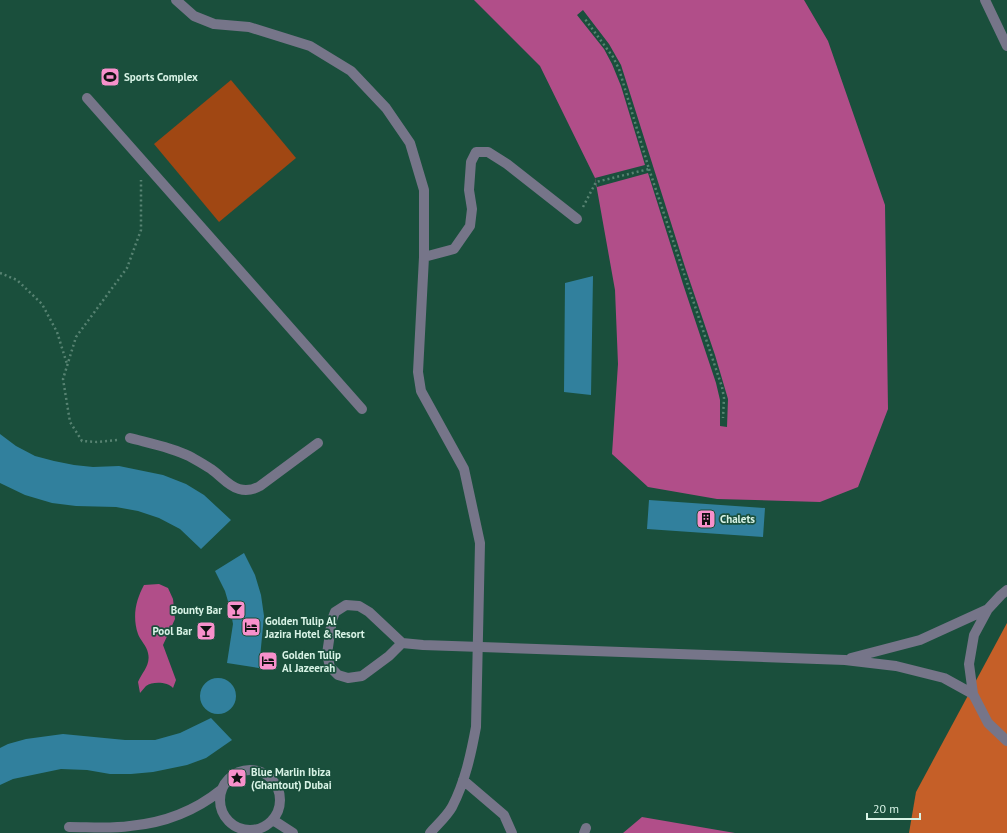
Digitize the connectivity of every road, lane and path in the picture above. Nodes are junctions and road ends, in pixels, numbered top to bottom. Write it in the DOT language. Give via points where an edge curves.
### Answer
graph roads {
  1 [pos="176,0"];
  2 [pos="985,0"];
  3 [pos="585,19"];
  4 [pos="1007,46"];
  5 [pos="87,98"];
  6 [pos="141,160"];
  7 [pos="649,169"];
  8 [pos="576,219"];
  9 [pos="424,257"];
  10 [pos="0,273"];
  11 [pos="68,365"];
  12 [pos="362,409"];
  13 [pos="723,418"];
  14 [pos="130,438"];
  15 [pos="318,443"];
  16 [pos="1007,590"];
  17 [pos="988,609"];
  18 [pos="402,643"];
  19 [pos="479,646"];
  20 [pos="845,660"];
  21 [pos="973,694"];
  22 [pos="1007,741"];
  23 [pos="463,780"];
  24 [pos="221,790"];
  25 [pos="273,820"];
  26 [pos="69,827"];
  27 [pos="232,829"];
  28 [pos="293,833"];
  29 [pos="430,833"];
  30 [pos="512,833"];
  1 -- 9 [label="street" via="194,16 214,24 249,27 310,46 351,71 386,108 410,143 424,190"];
  2 -- 4 [label="street"];
  3 -- 7 [label="path" via="619,69"];
  5 -- 6 [label="street"];
  6 -- 11 [label="path" via="141,230 127,268 76,337"];
  6 -- 12 [label="street"];
  7 -- 8 [label="path" via="596,182"];
  7 -- 13 [label="path" via="722,387"];
  8 -- 9 [label="street" via="507,164 488,152 476,152 471,162 470,226 454,249"];
  9 -- 19 [label="street" via="418,372 421,392 464,469 480,543"];
  10 -- 11 [label="path" via="17,280 42,304 57,332"];
  11 -- 14 [label="path" via="63,379 70,422 82,441"];
  14 -- 15 [label="street" via="189,456 234,487 247,490 260,486"];
  16 -- 17 [label="street"];
  17 -- 20 [label="street" via="920,640"];
  17 -- 21 [label="street" via="974,636 969,664"];
  18 -- 18 [label="street" via="369,612 359,606 346,605 335,612 332,620 327,654 330,667 338,675 348,678 362,676"];
  18 -- 19 [label="street"];
  19 -- 20 [label="street"];
  19 -- 23 [label="street" via="476,727"];
  20 -- 21 [label="street" via="896,666 944,678"];
  21 -- 22 [label="street" via="988,723"];
  23 -- 29 [label="street" via="452,808"];
  23 -- 30 [label="street" via="504,815"];
  24 -- 25 [label="street" via="232,775 241,771 260,771 269,776 279,792 280,802"];
  24 -- 26 [label="street" via="207,802 165,820 129,826"];
  24 -- 27 [label="street" via="221,811"];
  25 -- 27 [label="street" via="255,830"];
  25 -- 28 [label="street"];
}
